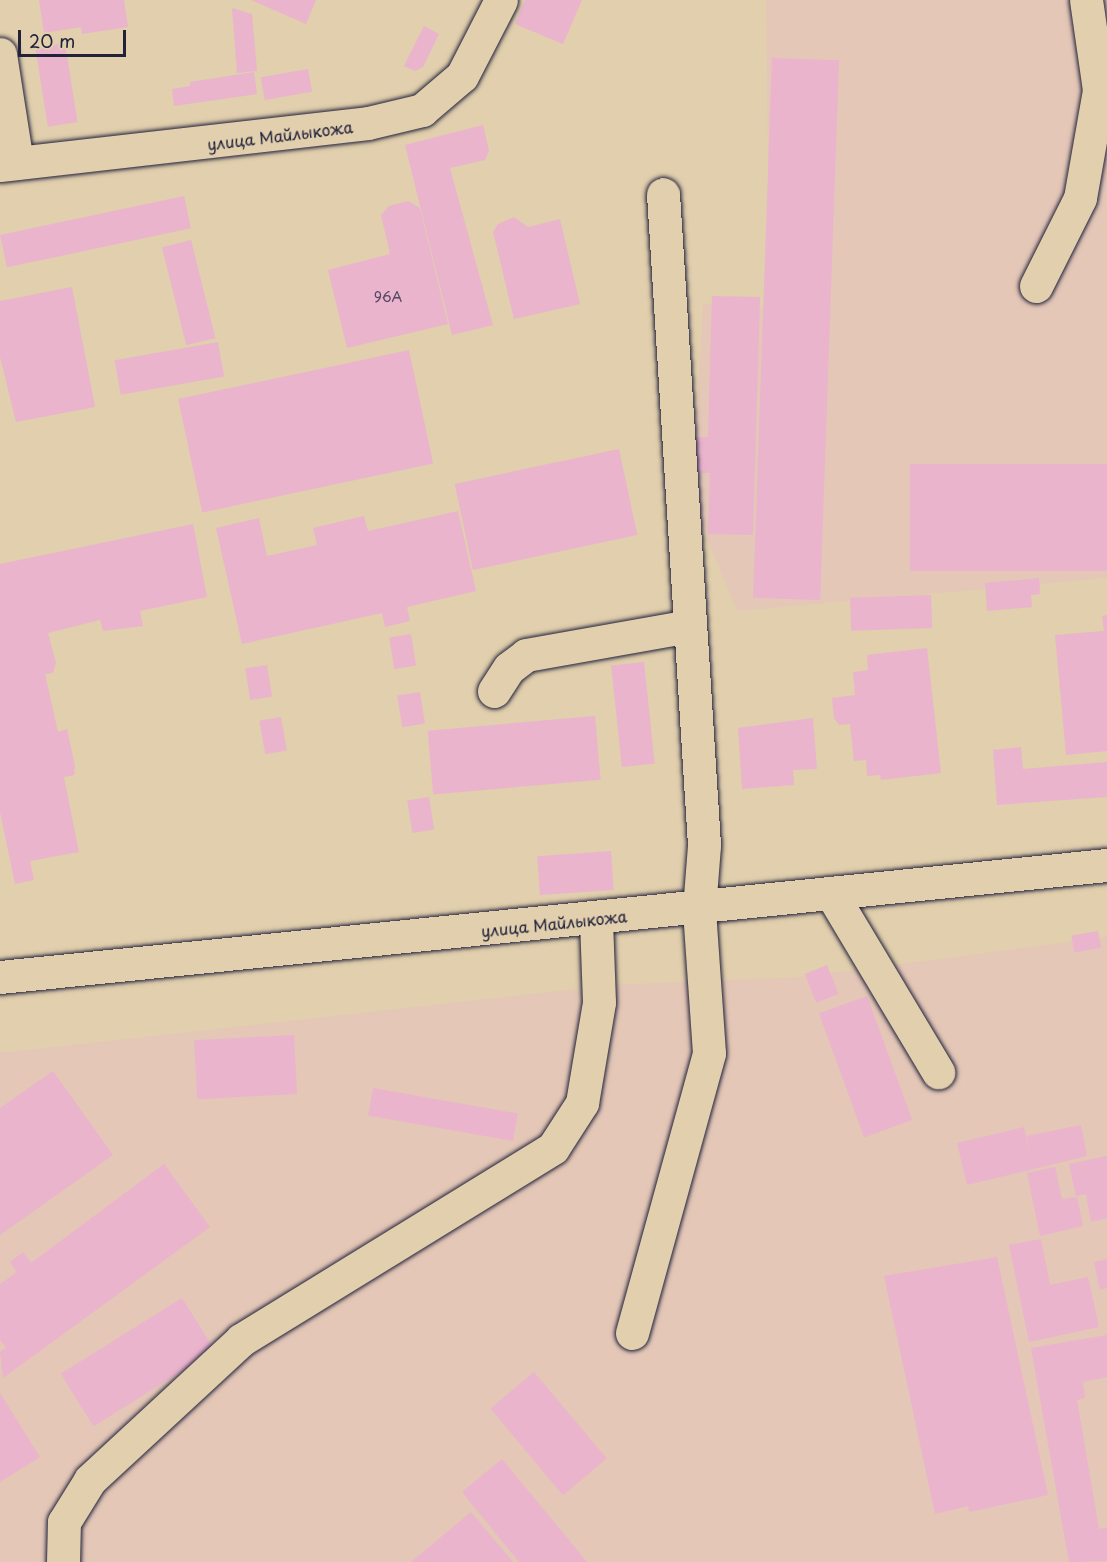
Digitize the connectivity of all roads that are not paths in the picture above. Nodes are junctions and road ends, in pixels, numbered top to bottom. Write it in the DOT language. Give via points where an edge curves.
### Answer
graph roads {
  1 [pos="501,0"];
  2 [pos="1086,0"];
  3 [pos="0,54"];
  4 [pos="9,164"];
  5 [pos="663,194"];
  6 [pos="1036,286"];
  7 [pos="688,626"];
  8 [pos="494,691"];
  9 [pos="1107,865"];
  10 [pos="831,893"];
  11 [pos="699,909"];
  12 [pos="597,919"];
  13 [pos="0,977"];
  14 [pos="938,1072"];
  15 [pos="632,1333"];
  16 [pos="63,1562"];
  1 -- 4 [label="street, улица Майлыкожа" via="462,76 422,110 368,123"];
  2 -- 6 [label="street" via="1099,90 1080,198"];
  3 -- 4 [label="street"];
  5 -- 7 [label="street"];
  7 -- 8 [label="street" via="526,655 509,668"];
  7 -- 11 [label="street" via="704,844"];
  9 -- 10 [label="street, улица Майлыкожа"];
  10 -- 11 [label="street, улица Майлыкожа"];
  10 -- 14 [label="street"];
  11 -- 12 [label="street, улица Майлыкожа"];
  11 -- 15 [label="street" via="709,1053"];
  12 -- 13 [label="street, улица Майлыкожа"];
  12 -- 16 [label="street" via="599,1002 582,1103 553,1148 241,1340 90,1480 64,1522"];
}
